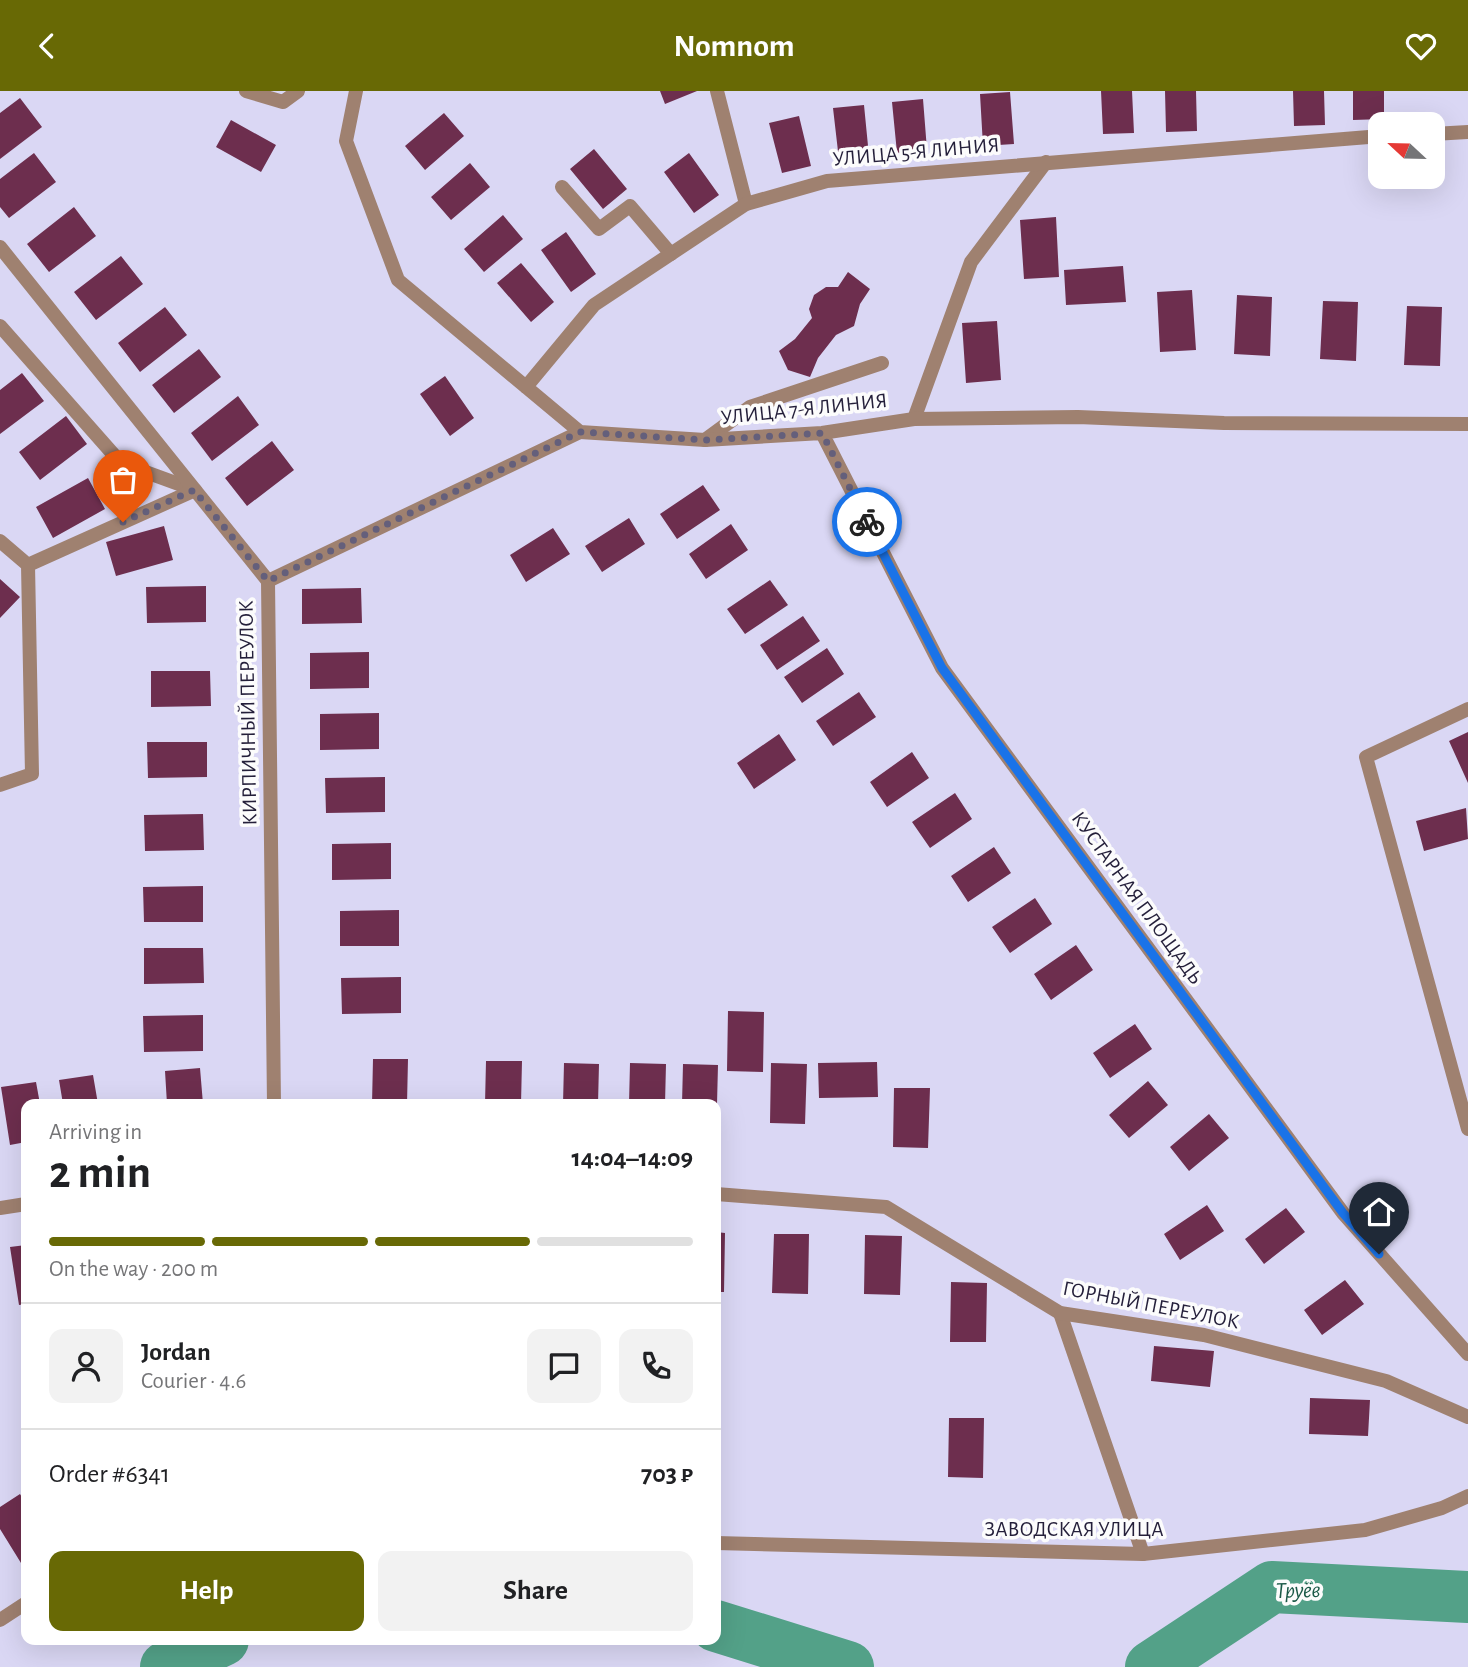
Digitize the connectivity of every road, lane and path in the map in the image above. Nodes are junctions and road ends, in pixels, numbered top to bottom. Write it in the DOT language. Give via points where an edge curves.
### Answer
graph roads {
  1 [pos="246,91"];
  2 [pos="299,91"];
  3 [pos="356,91"];
  4 [pos="717,91"];
  5 [pos="1468,132"];
  6 [pos="1446,133"];
  7 [pos="1368,137"];
  8 [pos="1046,162"];
  9 [pos="562,187"];
  10 [pos="746,204"];
  11 [pos="0,247"];
  12 [pos="671,254"];
  13 [pos="0,326"];
  14 [pos="882,363"];
  15 [pos="526,387"];
  16 [pos="914,419"];
  17 [pos="1468,424"];
  18 [pos="580,432"];
  19 [pos="822,433"];
  20 [pos="705,440"];
  21 [pos="194,490"];
  22 [pos="0,541"];
  23 [pos="28,565"];
  24 [pos="268,581"];
  25 [pos="1468,709"];
  26 [pos="0,785"];
  27 [pos="274,1099"];
  28 [pos="1468,1129"];
  29 [pos="721,1194"];
  30 [pos="21,1204"];
  31 [pos="0,1208"];
  32 [pos="1060,1313"];
  33 [pos="1468,1354"];
  34 [pos="1468,1417"];
  35 [pos="1468,1496"];
  36 [pos="721,1543"];
  37 [pos="1143,1554"];
  38 [pos="21,1606"];
  39 [pos="0,1620"];
  1 -- 2 [label="street" via="283,102"];
  3 -- 15 [label="street" via="346,141 398,281"];
  4 -- 10 [label="street"];
  5 -- 6 [label="street"];
  7 -- 8 [label="street, УЛИЦА 5-Я ЛИНИЯ"];
  8 -- 10 [label="street, УЛИЦА 5-Я ЛИНИЯ" via="827,181"];
  8 -- 16 [label="street" via="971,262"];
  9 -- 12 [label="street" via="599,229 630,206"];
  10 -- 12 [label="street, УЛИЦА 5-Я ЛИНИЯ"];
  11 -- 21 [label="street, КИРПИЧНЫЙ ПЕРЕУЛОК"];
  12 -- 15 [label="street, УЛИЦА 5-Я ЛИНИЯ" via="594,305"];
  13 -- 21 [label="street" via="121,463"];
  14 -- 20 [label="street" via="750,407"];
  15 -- 18 [label="street"];
  16 -- 17 [label="street, УЛИЦА 7-Я ЛИНИЯ"];
  16 -- 19 [label="street, УЛИЦА 7-Я ЛИНИЯ"];
  18 -- 20 [label="street, УЛИЦА 7-Я ЛИНИЯ"];
  18 -- 24 [label="street"];
  19 -- 20 [label="street, УЛИЦА 7-Я ЛИНИЯ"];
  19 -- 33 [label="street, КУСТАРНАЯ ПЛОЩАДЬ" via="942,668 1343,1213"];
  21 -- 23 [label="street"];
  21 -- 24 [label="street, КИРПИЧНЫЙ ПЕРЕУЛОК"];
  22 -- 23 [label="street"];
  23 -- 26 [label="street" via="32,774"];
  24 -- 27 [label="street, КИРПИЧНЫЙ ПЕРЕУЛОК"];
  25 -- 28 [label="street" via="1366,757"];
  29 -- 32 [label="street, ГОРНЫЙ ПЕРЕУЛОК" via="886,1207"];
  30 -- 31 [label="street"];
  32 -- 34 [label="street, ГОРНЫЙ ПЕРЕУЛОК" via="1204,1335 1386,1381"];
  32 -- 37 [label="street"];
  35 -- 37 [label="street, ЗАВОДСКАЯ УЛИЦА" via="1366,1530"];
  36 -- 37 [label="street, ЗАВОДСКАЯ УЛИЦА"];
  38 -- 39 [label="street"];
}
